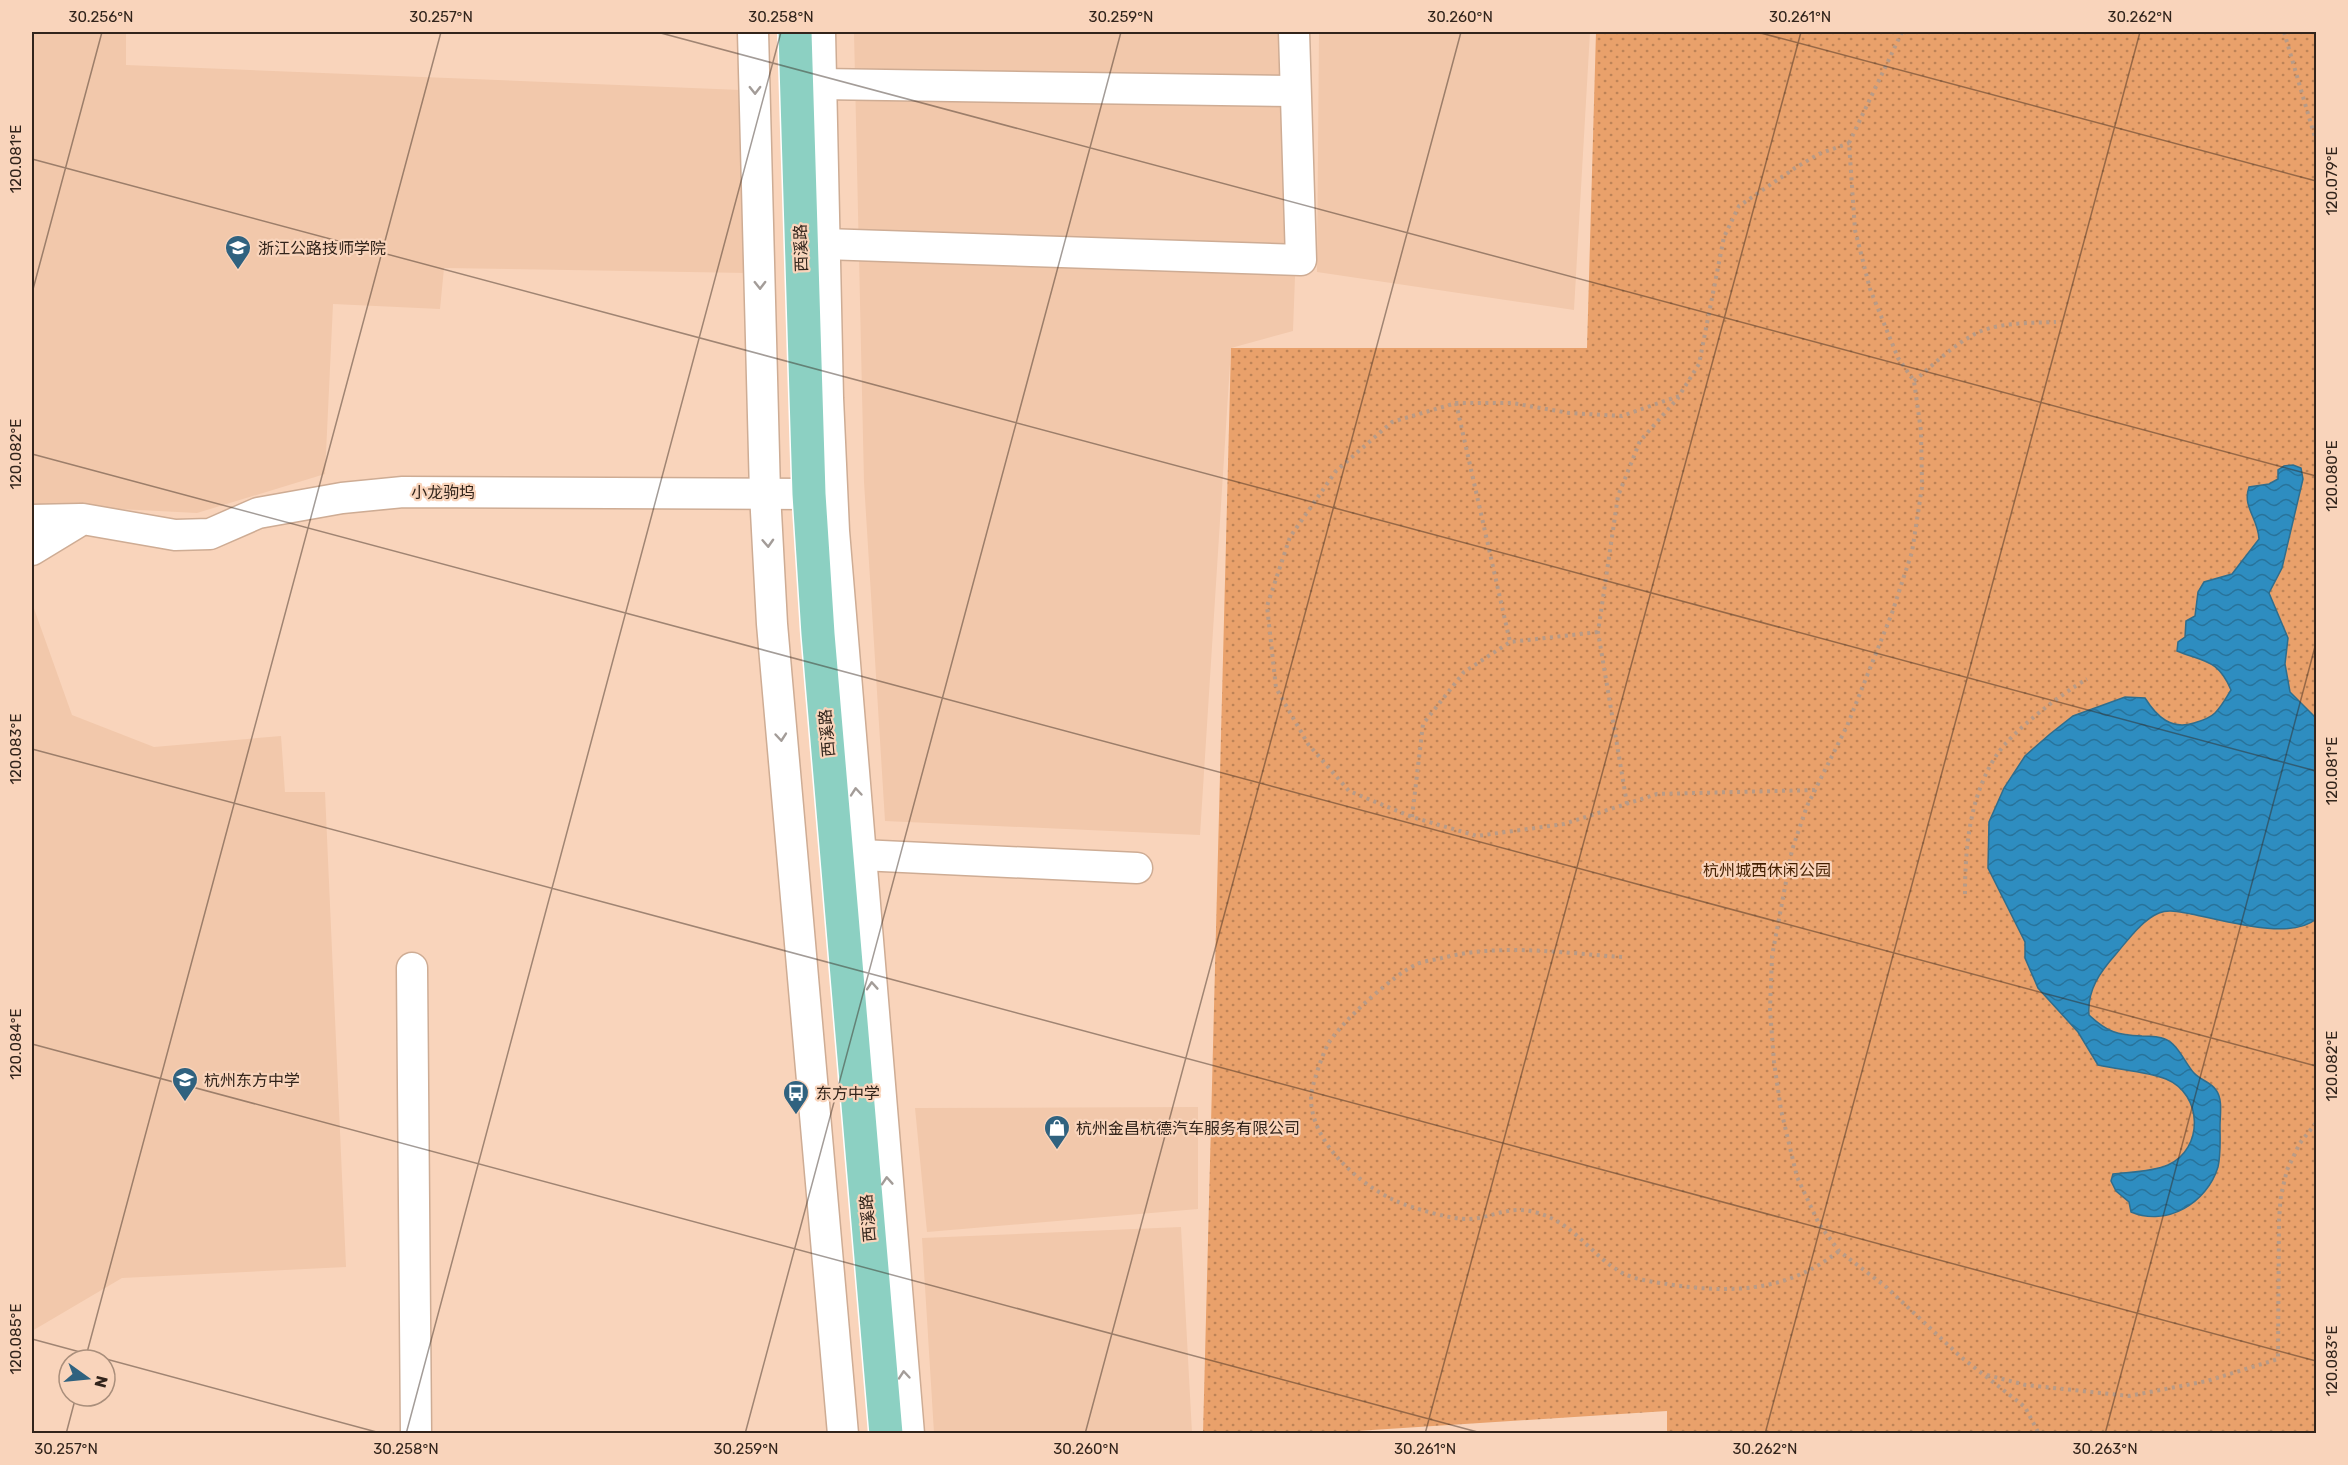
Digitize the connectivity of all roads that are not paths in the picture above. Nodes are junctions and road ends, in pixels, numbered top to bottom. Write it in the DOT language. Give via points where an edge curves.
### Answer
graph roads {
  1 [pos="753,32"];
  2 [pos="774,32"];
  3 [pos="795,32"];
  4 [pos="820,32"];
  5 [pos="1294,32"];
  6 [pos="820,84"];
  7 [pos="1294,91"];
  8 [pos="824,244"];
  9 [pos="788,493"];
  10 [pos="83,519"];
  11 [pos="32,520"];
  12 [pos="32,550"];
  13 [pos="861,855"];
  14 [pos="1137,867"];
  15 [pos="412,968"];
  16 [pos="416,1434"];
  17 [pos="843,1434"];
  18 [pos="866,1434"];
  19 [pos="886,1434"];
  20 [pos="909,1434"];
  1 -- 9 [label="street, 西溪路, one-way"];
  2 -- 9 [label="main road, 西溪路"];
  3 -- 9 [label="main road, 西溪路"];
  4 -- 6 [label="street, 西溪路"];
  5 -- 7 [label="street"];
  6 -- 7 [label="street"];
  6 -- 8 [label="street, 西溪路"];
  7 -- 8 [label="street" via="1301,260"];
  13 -- 8 [label="street, 西溪路, one-way" via="834,531"];
  9 -- 10 [label="street, 小龙驹坞" via="403,492 258,513 210,534 175,535"];
  9 -- 17 [label="street, 西溪路, one-way" via="772,624"];
  9 -- 18 [label="main road, 西溪路"];
  9 -- 19 [label="main road, 西溪路" via="818,634"];
  10 -- 11 [label="street, 小龙驹坞"];
  10 -- 12 [label="street"];
  13 -- 14 [label="street"];
  20 -- 13 [label="street, 西溪路, one-way"];
  15 -- 16 [label="street"];
}
